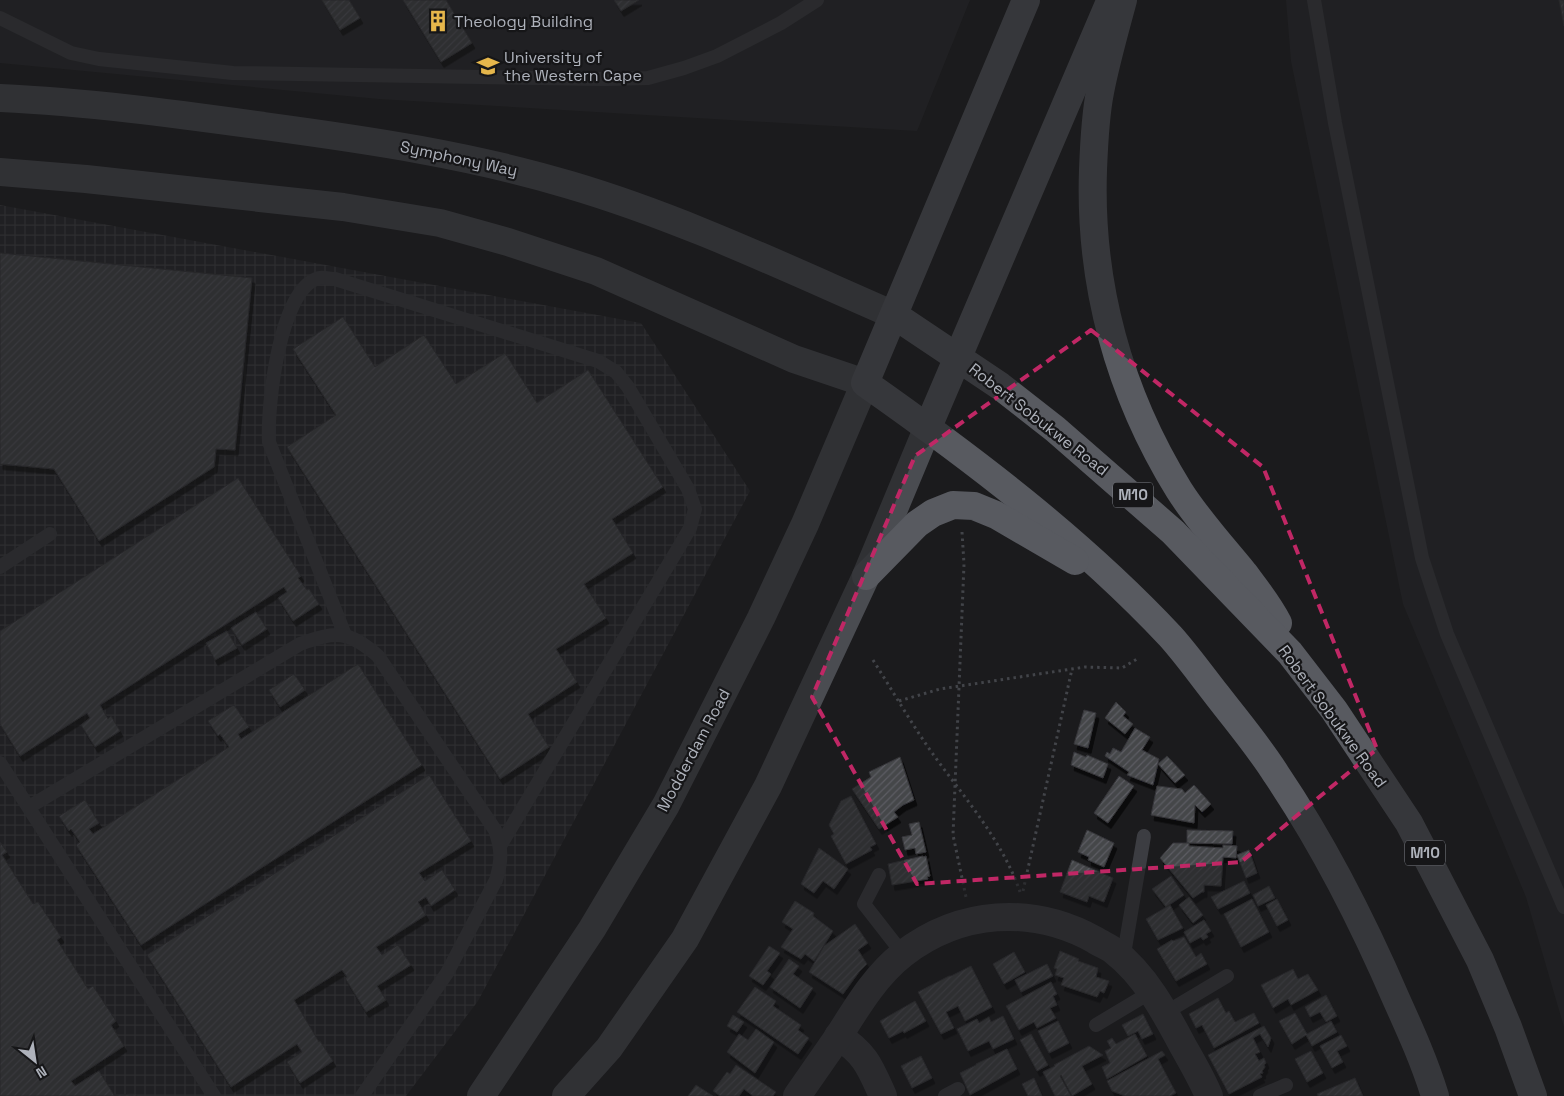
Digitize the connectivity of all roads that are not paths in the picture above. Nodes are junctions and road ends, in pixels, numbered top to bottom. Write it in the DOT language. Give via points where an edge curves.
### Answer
graph roads {
  1 [pos="817,0"];
  2 [pos="1026,0"];
  3 [pos="1110,0"];
  4 [pos="1123,0"];
  5 [pos="1314,0"];
  6 [pos="0,18"];
  7 [pos="0,98"];
  8 [pos="0,172"];
  9 [pos="894,315"];
  10 [pos="958,357"];
  11 [pos="865,383"];
  12 [pos="928,427"];
  13 [pos="50,534"];
  14 [pos="0,567"];
  15 [pos="866,576"];
  16 [pos="1122,587"];
  17 [pos="345,635"];
  18 [pos="1290,653"];
  19 [pos="0,763"];
  20 [pos="29,807"];
  21 [pos="1144,836"];
  22 [pos="500,846"];
  23 [pos="879,875"];
  24 [pos="1564,907"];
  25 [pos="903,954"];
  26 [pos="1123,960"];
  27 [pos="1227,976"];
  28 [pos="1158,1002"];
  29 [pos="1096,1025"];
  30 [pos="838,1036"];
  31 [pos="1286,1084"];
  32 [pos="958,1089"];
  33 [pos="1204,1094"];
  34 [pos="214,1096"];
  35 [pos="362,1096"];
  36 [pos="481,1096"];
  37 [pos="566,1096"];
  38 [pos="797,1096"];
  39 [pos="883,1096"];
  40 [pos="945,1096"];
  41 [pos="1260,1096"];
  42 [pos="1436,1096"];
  43 [pos="1533,1096"];
  1 -- 6 [label="lane" via="717,56 648,78 604,80 233,73 71,53"];
  2 -- 9 [label="main road"];
  3 -- 10 [label="main road, Robert Sobukwe Road"];
  4 -- 18 [label="main road" via="1100,93 1094,142 1095,253 1103,302 1128,387 1164,465 1187,502 1261,595"];
  5 -- 24 [label="lane" via="1335,123 1422,558 1448,634"];
  7 -- 9 [label="main road, Symphony Way" via="56,100 196,116 379,142 501,165 624,202"];
  8 -- 11 [label="main road" via="333,206 440,223 596,271 794,359"];
  9 -- 10 [label="main road, Robert Sobukwe Road / M10"];
  9 -- 11 [label="main road"];
  10 -- 12 [label="main road, Robert Sobukwe Road"];
  10 -- 18 [label="main road, Robert Sobukwe Road / M10" via="1056,429 1117,481 1173,532"];
  11 -- 12 [label="main road"];
  11 -- 36 [label="main road, Modderdam Road" via="805,524 666,805 592,929"];
  12 -- 15 [label="main road"];
  12 -- 16 [label="main road" via="1050,523"];
  13 -- 14 [label="lane"];
  15 -- 16 [label="main road" via="917,524 953,505 974,506 996,515"];
  15 -- 37 [label="main road" via="768,786 685,939 610,1048"];
  16 -- 42 [label="main road" via="1172,638 1281,781 1357,913"];
  17 -- 20 [label="lane" via="325,636 300,644"];
  17 -- 22 [label="lane" via="363,643 378,656 495,830"];
  17 -- 22 [label="lane" via="269,442 268,424 280,341 294,302 307,286 319,278 335,279 598,360 616,372 688,490 694,509 690,528"];
  18 -- 43 [label="main road, Robert Sobukwe Road / M10" via="1334,710 1409,823 1480,960"];
  19 -- 20 [label="lane"];
  20 -- 34 [label="lane"];
  21 -- 26 [label="lane"];
  22 -- 35 [label="lane" via="501,864 496,880 447,973"];
  23 -- 25 [label="lane" via="864,904"];
  25 -- 26 [label="street" via="932,935 954,926 970,921 1017,917 1048,920 1081,933"];
  25 -- 30 [label="street" via="880,976"];
  26 -- 28 [label="street"];
  27 -- 28 [label="lane"];
  28 -- 29 [label="lane"];
  28 -- 33 [label="street"];
  30 -- 38 [label="street"];
  30 -- 39 [label="street" via="854,1046 869,1064"];
  31 -- 41 [label="lane"];
  32 -- 40 [label="lane"];
}
